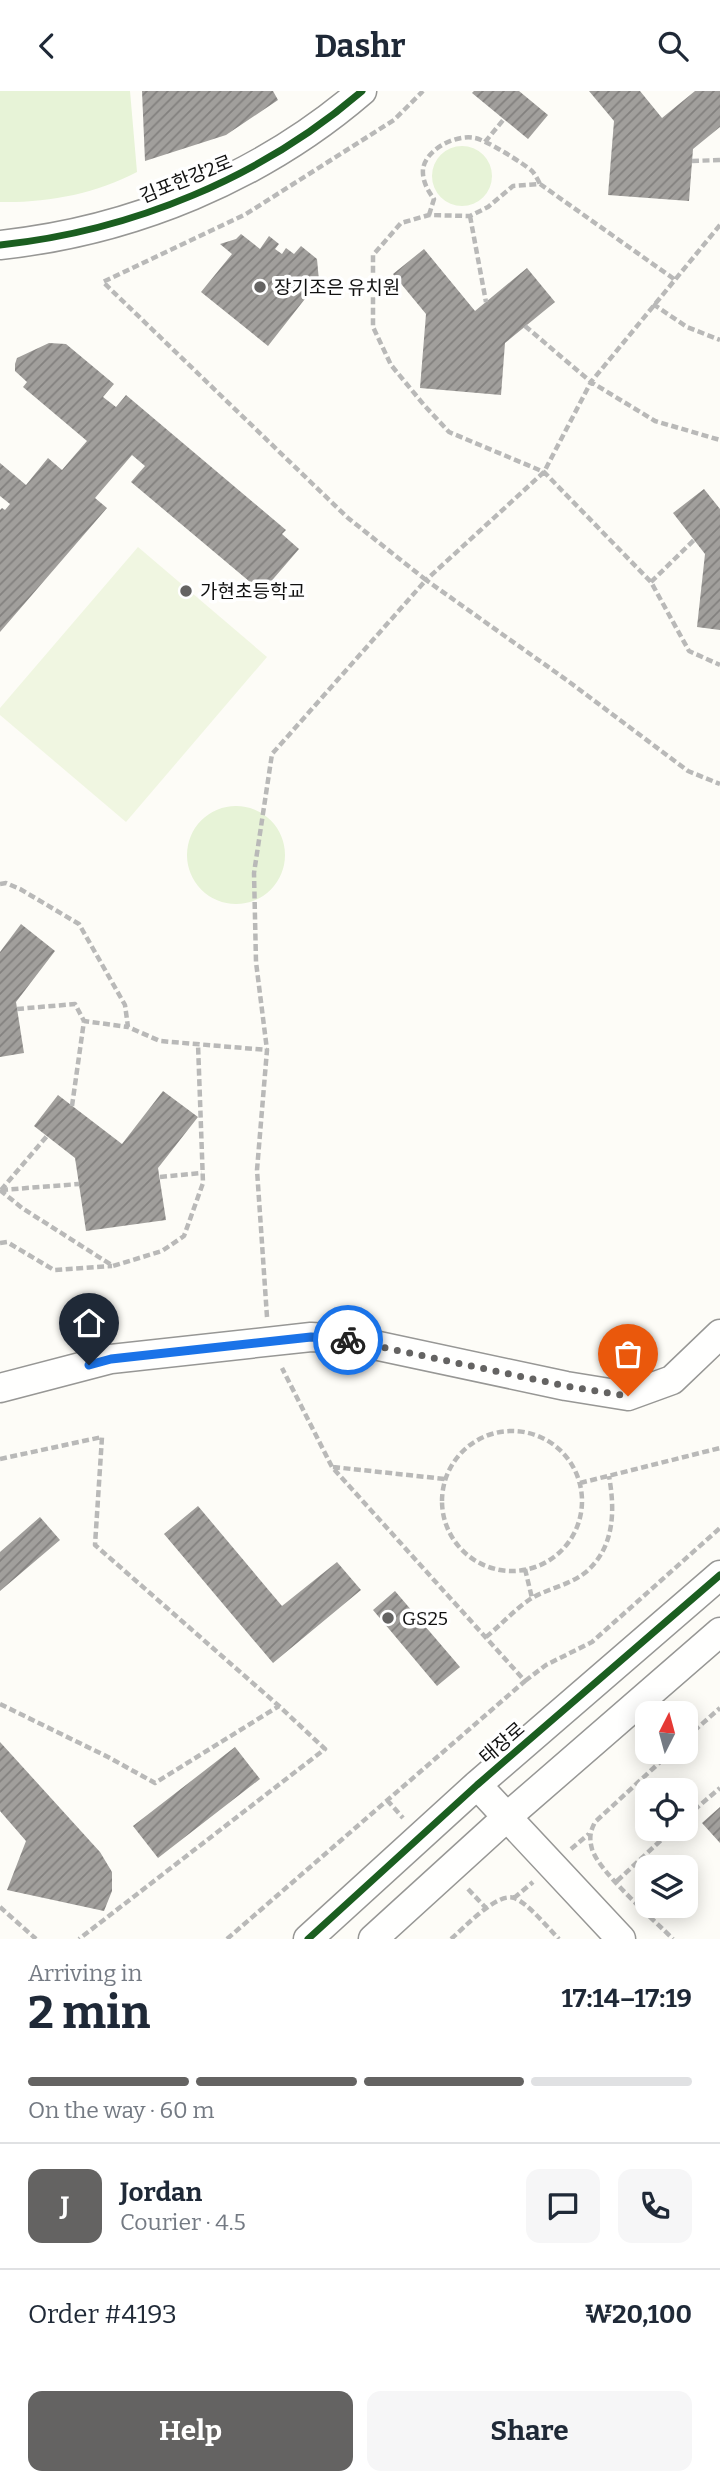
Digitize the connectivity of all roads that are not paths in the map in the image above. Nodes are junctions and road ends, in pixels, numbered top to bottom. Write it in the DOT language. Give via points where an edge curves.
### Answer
graph roads {
  1 [pos="362,91"];
  2 [pos="0,245"];
  3 [pos="720,1335"];
  4 [pos="0,1388"];
  5 [pos="720,1575"];
  6 [pos="720,1632"];
  7 [pos="477,1785"];
  8 [pos="508,1817"];
  9 [pos="308,1939"];
  10 [pos="373,1939"];
  11 [pos="621,1939"];
  1 -- 2 [label="street, 김포한강2로" via="254,167 179,200 107,226"];
  3 -- 4 [label="street" via="671,1380 628,1396 346,1339 311,1337 111,1359"];
  5 -- 7 [label="street, 태장로"];
  6 -- 8 [label="street"];
  7 -- 8 [label="street"];
  7 -- 9 [label="street, 태장로"];
  8 -- 10 [label="street"];
  8 -- 11 [label="street"];
}
